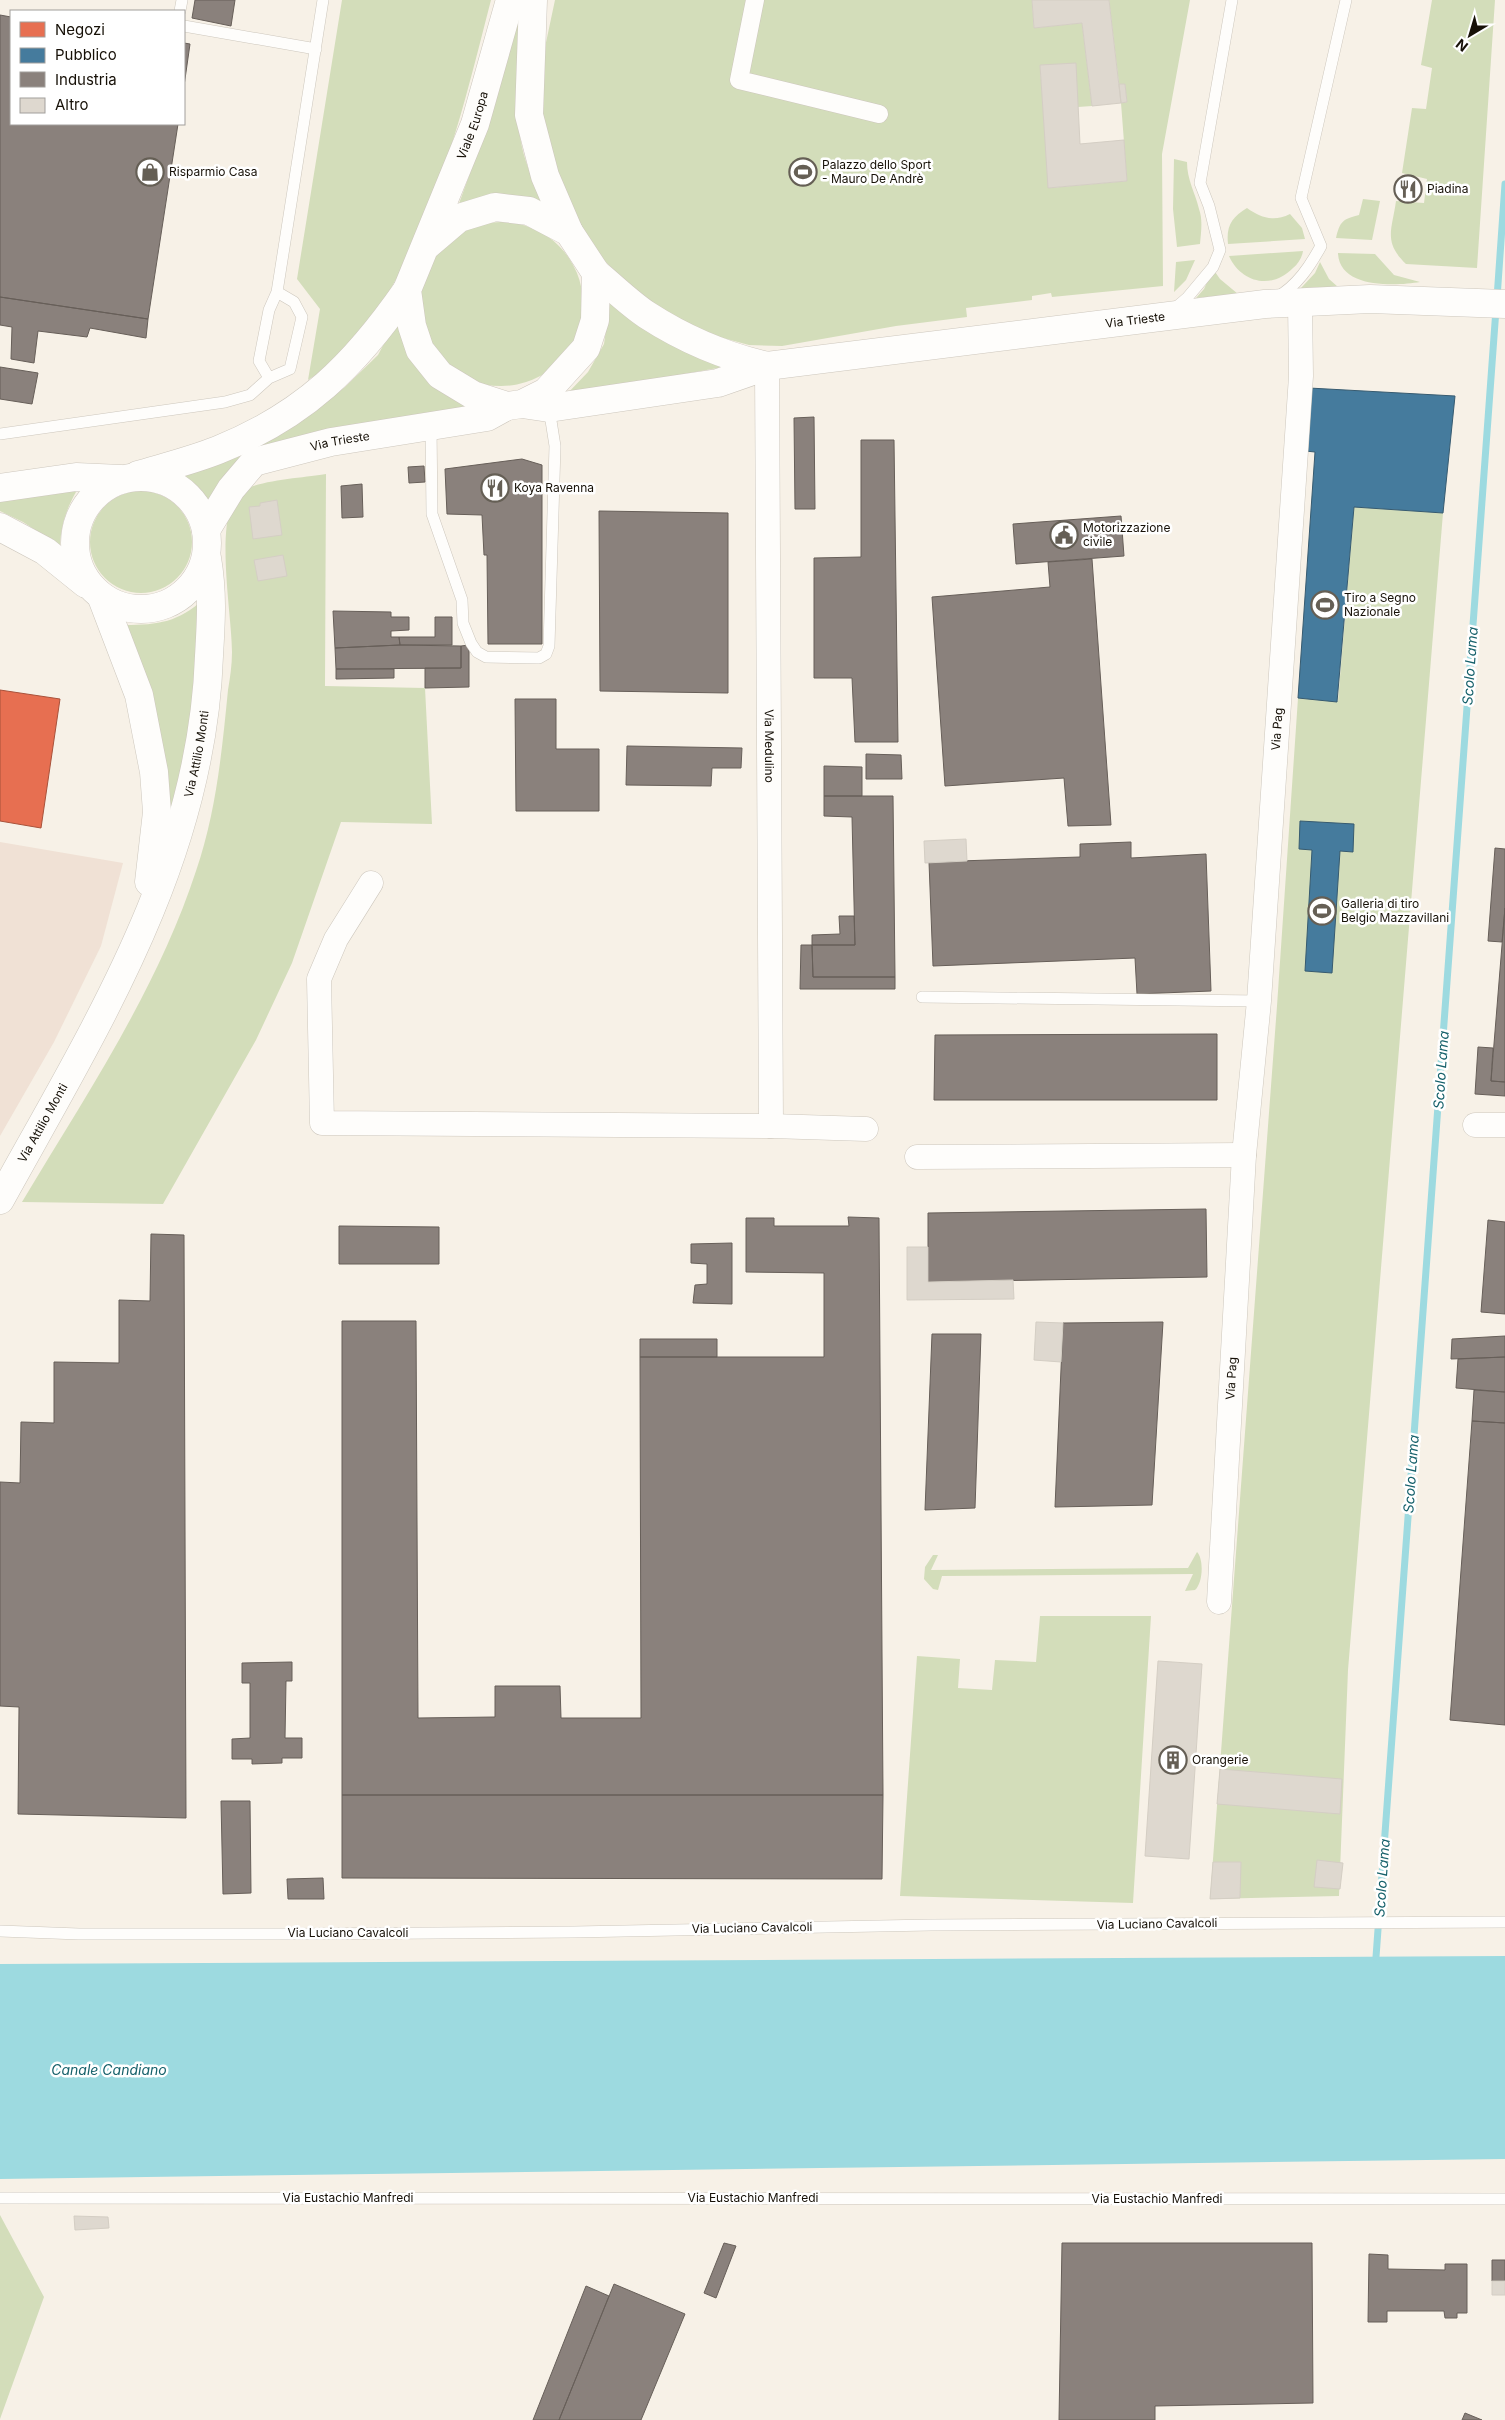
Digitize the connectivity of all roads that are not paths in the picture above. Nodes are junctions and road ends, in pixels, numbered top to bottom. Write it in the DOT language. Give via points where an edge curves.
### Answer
graph roads {
  1 [pos="323,0"];
  2 [pos="510,0"];
  3 [pos="533,0"];
  4 [pos="755,0"];
  5 [pos="1232,0"];
  6 [pos="1346,0"];
  7 [pos="185,26"];
  8 [pos="316,49"];
  9 [pos="879,114"];
  10 [pos="569,232"];
  11 [pos="425,247"];
  12 [pos="596,273"];
  13 [pos="407,290"];
  14 [pos="277,292"];
  15 [pos="1300,303"];
  16 [pos="1265,304"];
  17 [pos="1505,304"];
  18 [pos="1164,317"];
  19 [pos="767,366"];
  20 [pos="269,378"];
  21 [pos="515,405"];
  22 [pos="549,408"];
  23 [pos="431,425"];
  24 [pos="0,434"];
  25 [pos="128,478"];
  26 [pos="0,488"];
  27 [pos="0,527"];
  28 [pos="206,530"];
  29 [pos="207,558"];
  30 [pos="96,592"];
  31 [pos="371,883"];
  32 [pos="138,940"];
  33 [pos="922,997"];
  34 [pos="1259,1000"];
  35 [pos="1475,1125"];
  36 [pos="1505,1125"];
  37 [pos="771,1126"];
  38 [pos="866,1129"];
  39 [pos="1244,1155"];
  40 [pos="917,1157"];
  41 [pos="0,1200"];
  42 [pos="1219,1602"];
  43 [pos="1505,1922"];
  44 [pos="0,1931"];
  45 [pos="0,2198"];
  46 [pos="1505,2199"];
  1 -- 8 [label="lane"];
  2 -- 11 [label="main road, Viale Europa" via="475,124"];
  3 -- 10 [label="main road" via="529,115 545,176"];
  4 -- 9 [label="street" via="739,80"];
  5 -- 18 [label="lane" via="1200,183 1220,250 1213,267 1187,298"];
  6 -- 16 [label="lane" via="1301,198 1321,246 1296,282 1284,294"];
  7 -- 8 [label="lane"];
  8 -- 14 [label="lane"];
  10 -- 11 [label="main road" via="530,211 495,207 459,218"];
  10 -- 12 [label="main road, Via Trieste"];
  11 -- 13 [label="main road, Viale Europa"];
  12 -- 19 [label="main road, Via Trieste" via="646,314 700,344"];
  12 -- 21 [label="main road" via="595,320 586,348 546,392"];
  13 -- 21 [label="main road" via="412,326 420,350 440,375 473,395"];
  13 -- 25 [label="main road" via="378,331 343,371 305,404 270,426 218,450"];
  14 -- 20 [label="lane" via="269,310 259,361"];
  14 -- 20 [label="lane" via="294,302 302,317 290,369"];
  15 -- 16 [label="main road, Via Trieste"];
  15 -- 17 [label="main road, Via Trieste" via="1370,299"];
  15 -- 34 [label="street, Via Pag" via="1300,376"];
  16 -- 18 [label="main road, Via Trieste"];
  18 -- 19 [label="main road, Via Trieste"];
  19 -- 22 [label="main road, Via Trieste" via="718,384"];
  19 -- 37 [label="street, Via Medulino"];
  20 -- 24 [label="lane" via="250,395 224,402"];
  21 -- 22 [label="main road, Via Trieste"];
  21 -- 23 [label="main road, Via Trieste" via="487,417"];
  22 -- 23 [label="lane" via="555,446 549,646 540,658 486,657 471,643 463,623 462,600 432,514"];
  23 -- 28 [label="main road, Via Trieste" via="331,442 254,462 226,496"];
  25 -- 26 [label="main road" via="76,477"];
  25 -- 28 [label="main road" via="154,478 173,485 188,496 200,512"];
  25 -- 30 [label="main road" via="96,494 86,504 76,524 74,546 79,568"];
  27 -- 30 [label="main road" via="45,552"];
  28 -- 29 [label="main road"];
  29 -- 30 [label="main road" via="195,582 181,597 162,606 142,610 121,607"];
  29 -- 32 [label="main road, Via Attilio Monti" via="212,588 202,744 185,814 162,885"];
  30 -- 32 [label="main road, Via Attilio Monti" via="139,695 154,772 157,812 153,857"];
  31 -- 37 [label="street" via="336,939 319,979 322,1123"];
  32 -- 41 [label="main road, Via Attilio Monti" via="105,1010"];
  33 -- 34 [label="lane"];
  34 -- 39 [label="street, Via Pag"];
  35 -- 36 [label="street"];
  37 -- 38 [label="street"];
  39 -- 40 [label="street"];
  39 -- 42 [label="street, Via Pag"];
  43 -- 44 [label="lane, Via Luciano Cavalcoli" via="930,1925 294,1934"];
  45 -- 46 [label="lane, Via Eustachio Manfredi"];
}
